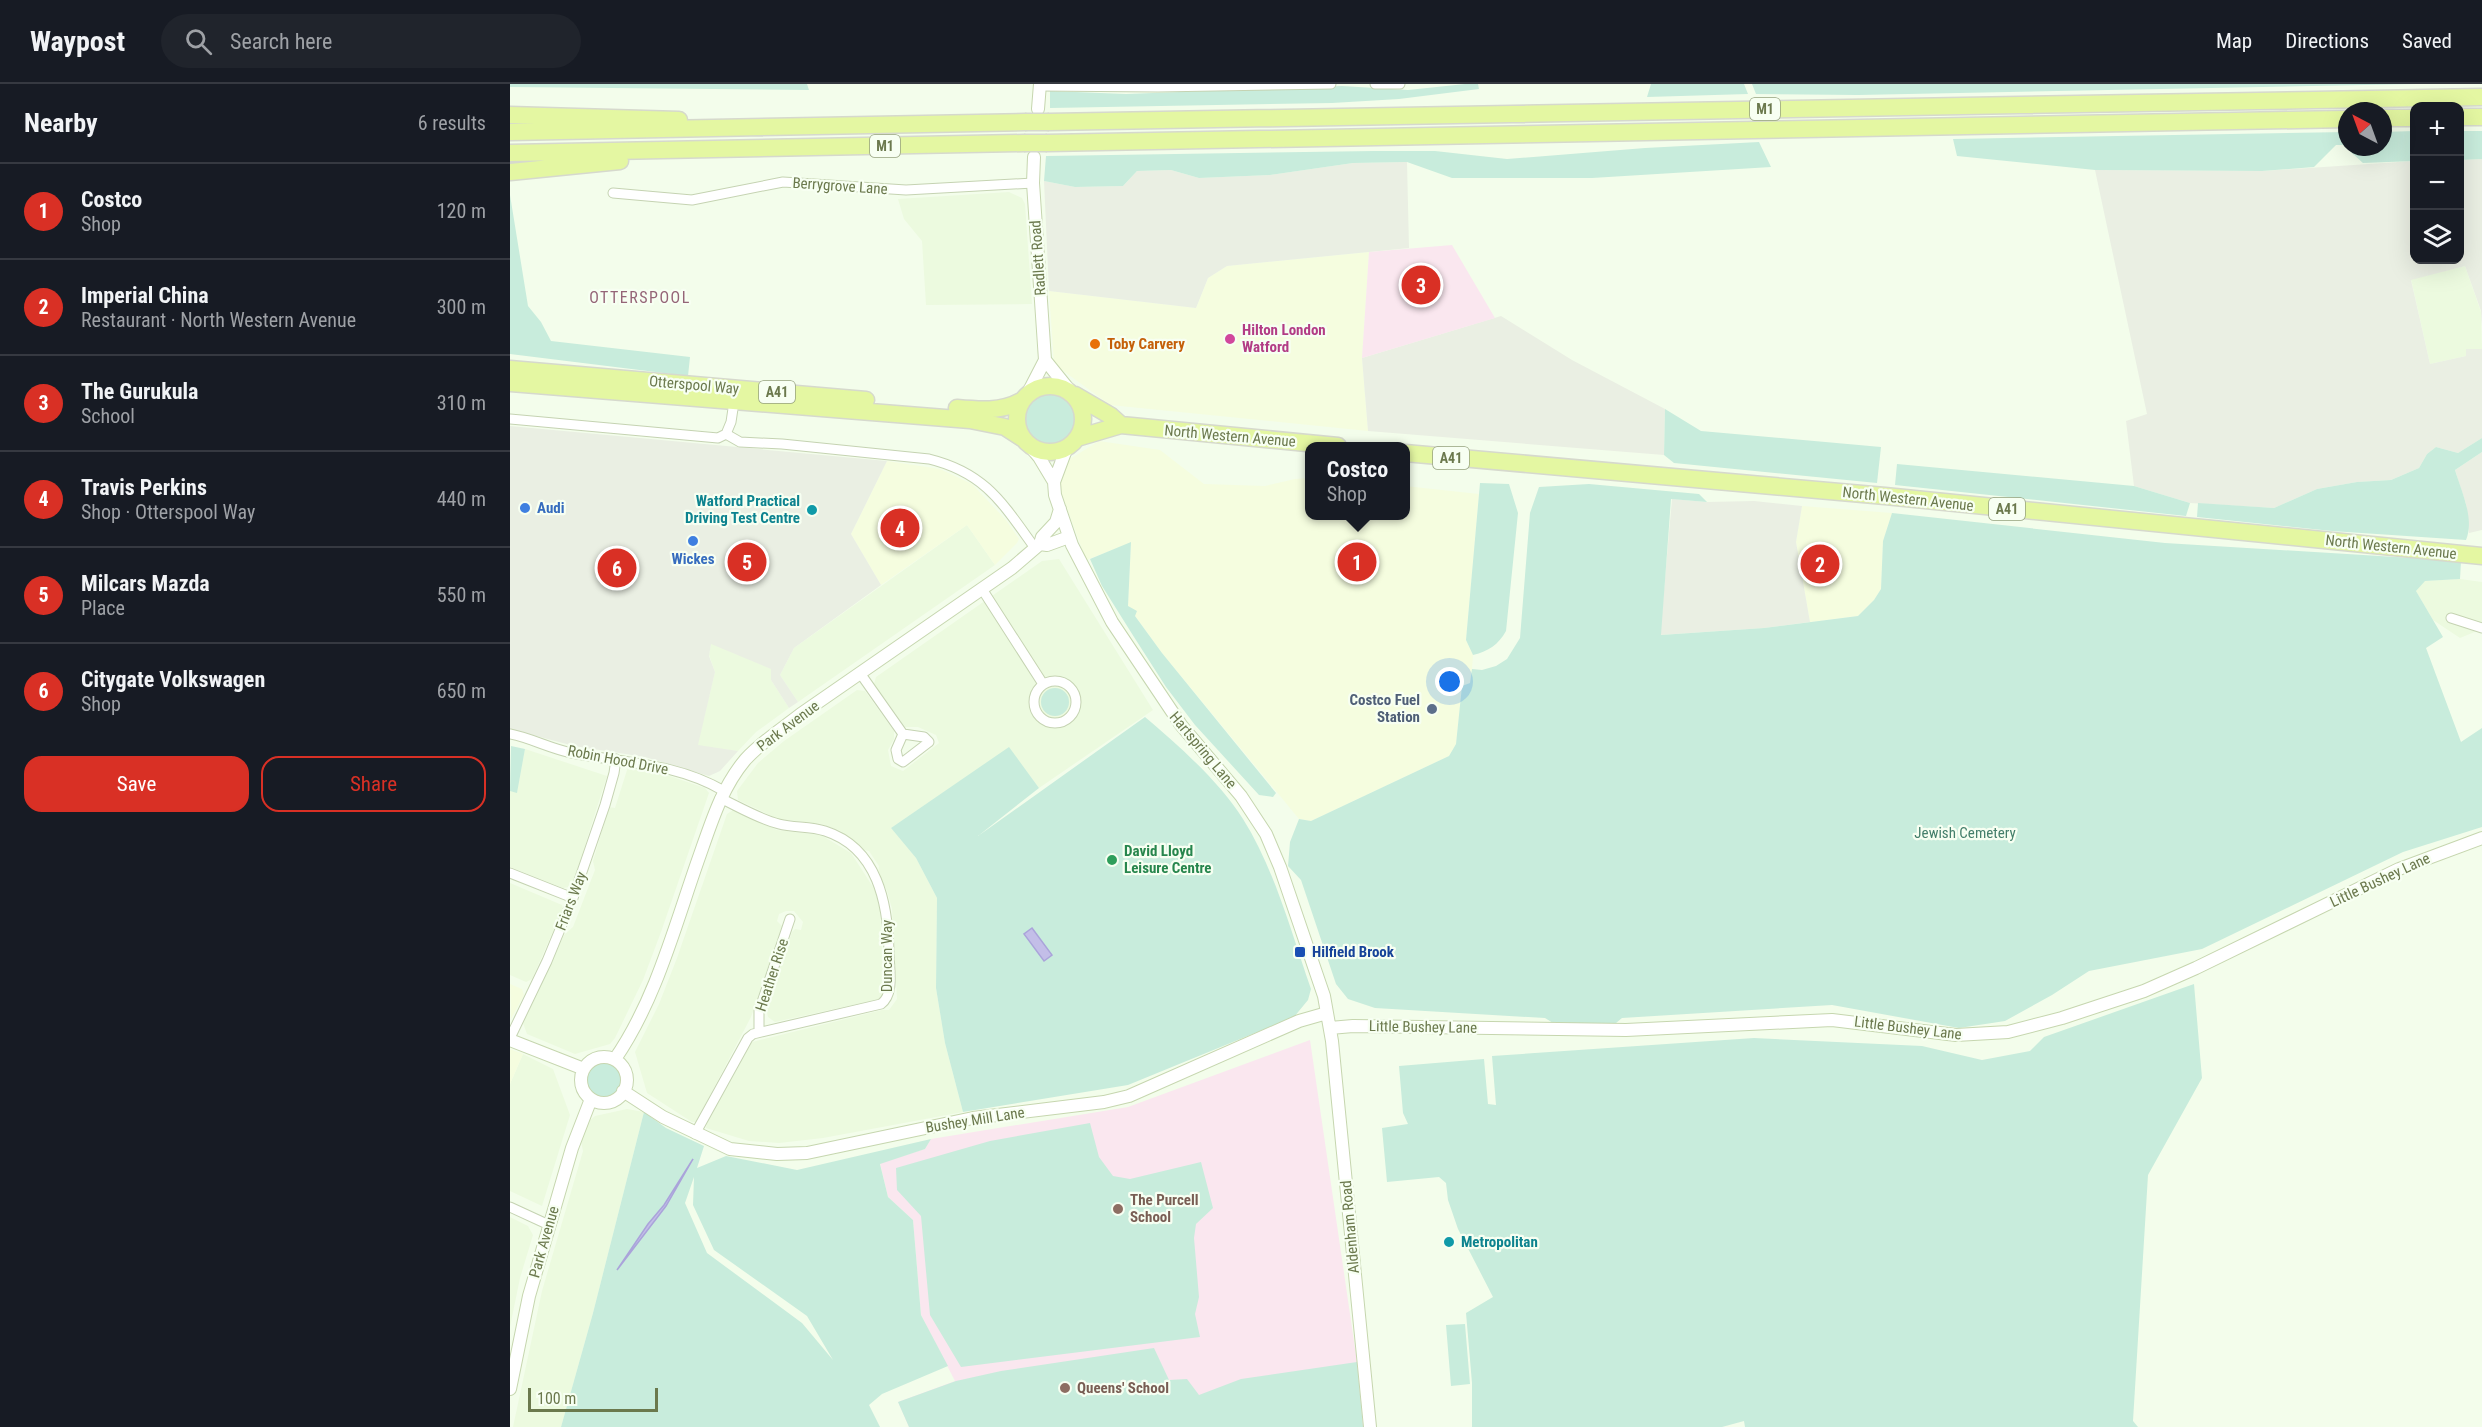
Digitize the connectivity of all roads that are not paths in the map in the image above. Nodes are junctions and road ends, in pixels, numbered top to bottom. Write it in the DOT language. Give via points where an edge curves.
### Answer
graph roads {
  1 [pos="1331,84"];
  2 [pos="1375,84"];
  3 [pos="1400,84"];
  4 [pos="1040,85"];
  5 [pos="2482,97"];
  6 [pos="510,115"];
  7 [pos="1043,115"];
  8 [pos="2464,117"];
  9 [pos="2482,117"];
  10 [pos="2392,118"];
  11 [pos="2410,118"];
  12 [pos="2338,119"];
  13 [pos="733,128"];
  14 [pos="510,132"];
  15 [pos="747,148"];
  16 [pos="510,153"];
  17 [pos="1034,157"];
  18 [pos="510,172"];
  19 [pos="1033,183"];
  20 [pos="613,193"];
  21 [pos="1045,360"];
  22 [pos="510,368"];
  23 [pos="510,383"];
  24 [pos="510,389"];
  25 [pos="1071,392"];
  26 [pos="645,395"];
  27 [pos="1024,397"];
  28 [pos="734,402"];
  29 [pos="510,419"];
  30 [pos="1121,424"];
  31 [pos="726,434"];
  32 [pos="1025,441"];
  33 [pos="1072,442"];
  34 [pos="1305,444"];
  35 [pos="1410,453"];
  36 [pos="1054,482"];
  37 [pos="1060,509"];
  38 [pos="1070,537"];
  39 [pos="1038,546"];
  40 [pos="2482,556"];
  41 [pos="981,589"];
  42 [pos="2451,618"];
  43 [pos="2482,628"];
  44 [pos="860,674"];
  45 [pos="1043,684"];
  46 [pos="510,734"];
  47 [pos="903,734"];
  48 [pos="616,759"];
  49 [pos="722,794"];
  50 [pos="2482,838"];
  51 [pos="510,873"];
  52 [pos="573,898"];
  53 [pos="790,919"];
  54 [pos="1327,1013"];
  55 [pos="1330,1028"];
  56 [pos="759,1032"];
  57 [pos="510,1039"];
  58 [pos="615,1059"];
  59 [pos="584,1069"];
  60 [pos="623,1091"];
  61 [pos="591,1099"];
  62 [pos="695,1134"];
  63 [pos="510,1207"];
  64 [pos="549,1225"];
  65 [pos="510,1389"];
  66 [pos="1370,1427"];
  1 -- 4 [label="street"];
  2 -- 3 [label="street"];
  4 -- 7 [label="street"];
  5 -- 7 [label="highway, M1"];
  6 -- 13 [label="highway, M1" via="668,118"];
  7 -- 13 [label="highway, M1, bridge" via="1025,122"];
  8 -- 9 [label="highway"];
  10 -- 11 [label="highway"];
  12 -- 15 [label="highway, M1, bridge"];
  13 -- 14 [label="highway, M1"];
  15 -- 16 [label="highway, M1"];
  15 -- 18 [label="highway, M1"];
  17 -- 19 [label="street, Radlett Road"];
  19 -- 20 [label="street, Berrygrove Lane" via="906,190 783,182 692,200"];
  19 -- 21 [label="street, Radlett Road"];
  21 -- 25 [label="street"];
  21 -- 27 [label="street"];
  22 -- 27 [label="highway, Otterspool Way / A41" via="975,409 999,409"];
  23 -- 26 [label="highway, Otterspool Way / A41"];
  24 -- 26 [label="highway"];
  25 -- 27 [label="highway" via="1050,385"];
  25 -- 30 [label="highway, North Western Avenue"];
  25 -- 33 [label="highway" via="1083,417"];
  26 -- 28 [label="highway, Otterspool Way / A41"];
  27 -- 32 [label="highway" via="1016,420"];
  28 -- 31 [label="street, Otterspool Way"];
  28 -- 32 [label="highway, Otterspool Way / A41" via="970,420 1005,427"];
  29 -- 31 [label="street" via="718,438"];
  30 -- 33 [label="highway, North Western Avenue"];
  30 -- 34 [label="highway, North Western Avenue"];
  31 -- 39 [label="street" via="740,442 898,455 952,465 994,494"];
  32 -- 33 [label="highway" via="1048,452"];
  32 -- 36 [label="street, Hartspring Lane"];
  33 -- 36 [label="street"];
  35 -- 40 [label="highway, North Western Avenue / A41"];
  36 -- 37 [label="street, Hartspring Lane"];
  37 -- 38 [label="street, Hartspring Lane"];
  37 -- 39 [label="street, Park Avenue" via="1056,522"];
  38 -- 39 [label="street, Park Avenue"];
  38 -- 54 [label="street, Hartspring Lane" via="1112,622 1146,676 1181,725 1241,795 1266,834"];
  39 -- 41 [label="street, Park Avenue"];
  41 -- 44 [label="street, Park Avenue"];
  41 -- 45 [label="street"];
  42 -- 43 [label="street"];
  44 -- 47 [label="street"];
  44 -- 49 [label="street, Park Avenue" via="767,739 744,761"];
  45 -- 45 [label="street" via="1061,682 1072,690 1076,703 1065,720 1045,720 1036,710 1034,697"];
  46 -- 48 [label="street, Robin Hood Drive" via="570,752"];
  48 -- 49 [label="street, Robin Hood Drive" via="690,776"];
  48 -- 52 [label="street, Friars Way"];
  49 -- 56 [label="street, Duncan Way" via="780,825 802,825 840,838 873,872 888,921 890,994 886,1001"];
  49 -- 58 [label="street, Park Avenue" via="656,980"];
  50 -- 55 [label="street, Little Bushey Lane" via="2399,869 2144,991 2008,1032 1956,1035 1832,1020 1626,1030"];
  51 -- 52 [label="street"];
  52 -- 57 [label="street, Friars Way"];
  53 -- 56 [label="street, Heather Rise" via="759,1011"];
  54 -- 55 [label="street, Hartspring Lane"];
  54 -- 62 [label="street, Bushey Mill Lane" via="1299,1021 1154,1087 1104,1102 973,1118 807,1153 730,1149"];
  55 -- 66 [label="street, Aldenham Road"];
  56 -- 62 [label="street" via="748,1038"];
  57 -- 59 [label="street"];
  58 -- 59 [label="street" via="595,1059"];
  58 -- 60 [label="street" via="626,1073"];
  59 -- 61 [label="street" via="582,1088"];
  60 -- 61 [label="street" via="608,1102"];
  60 -- 62 [label="street, Bushey Mill Lane"];
  61 -- 64 [label="street, Park Avenue"];
  63 -- 64 [label="street"];
  64 -- 65 [label="street, Park Avenue" via="529,1296"];
}
